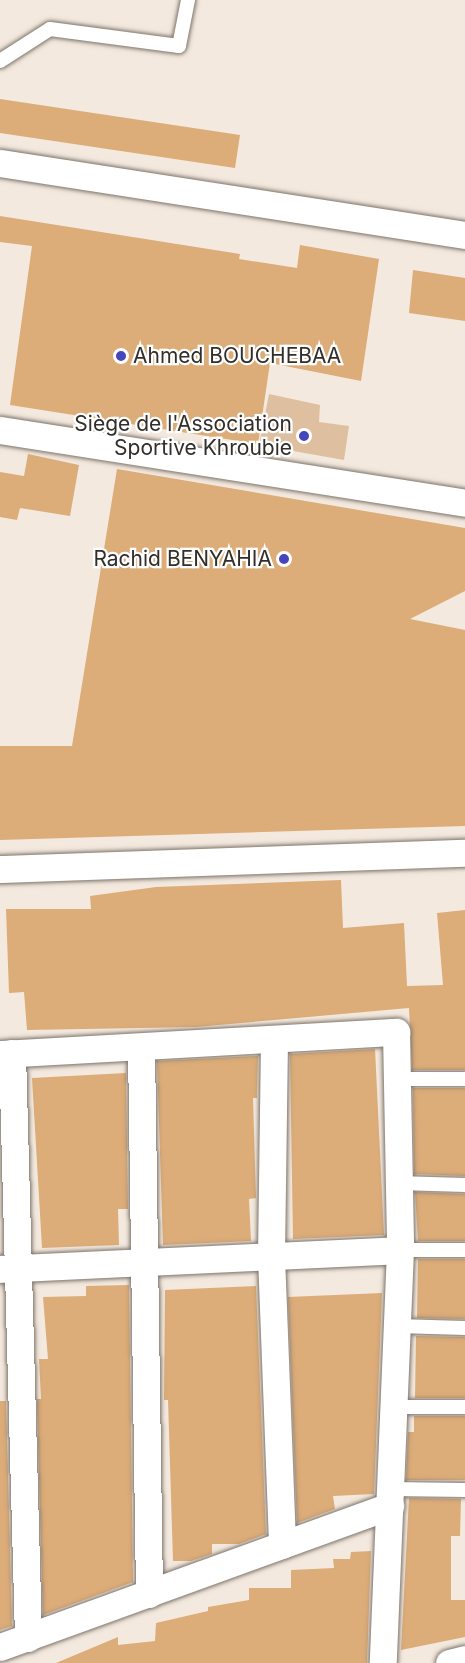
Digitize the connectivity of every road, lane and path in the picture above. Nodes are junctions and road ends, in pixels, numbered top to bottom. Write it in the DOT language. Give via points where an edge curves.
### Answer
graph roads {
  1 [pos="188,0"];
  2 [pos="0,61"];
  3 [pos="0,163"];
  4 [pos="465,235"];
  5 [pos="0,430"];
  6 [pos="465,503"];
  7 [pos="465,853"];
  8 [pos="0,869"];
  9 [pos="274,1040"];
  10 [pos="141,1047"];
  11 [pos="6,1053"];
  12 [pos="397,1079"];
  13 [pos="465,1079"];
  14 [pos="398,1183"];
  15 [pos="465,1185"];
  16 [pos="400,1250"];
  17 [pos="465,1250"];
  18 [pos="271,1256"];
  19 [pos="141,1262"];
  20 [pos="9,1268"];
  21 [pos="397,1326"];
  22 [pos="465,1328"];
  23 [pos="393,1407"];
  24 [pos="465,1407"];
  25 [pos="465,1490"];
  26 [pos="390,1498"];
  27 [pos="282,1545"];
  28 [pos="149,1594"];
  29 [pos="28,1638"];
  30 [pos="0,1647"];
  31 [pos="465,1659"];
  32 [pos="383,1663"];
  33 [pos="449,1663"];
  1 -- 2 [label="lane" via="179,46 50,29"];
  3 -- 4 [label="street"];
  5 -- 6 [label="street"];
  7 -- 8 [label="street"];
  9 -- 10 [label="street"];
  9 -- 12 [label="street" via="396,1032"];
  9 -- 18 [label="street"];
  10 -- 11 [label="street"];
  10 -- 19 [label="street"];
  11 -- 20 [label="street"];
  12 -- 13 [label="lane"];
  12 -- 14 [label="street"];
  14 -- 15 [label="lane"];
  14 -- 16 [label="street"];
  16 -- 17 [label="lane"];
  16 -- 18 [label="street"];
  16 -- 21 [label="street"];
  18 -- 19 [label="street"];
  18 -- 27 [label="street"];
  19 -- 20 [label="street"];
  19 -- 28 [label="street"];
  20 -- 29 [label="street"];
  21 -- 22 [label="lane"];
  21 -- 23 [label="street"];
  23 -- 24 [label="lane"];
  23 -- 26 [label="street"];
  25 -- 26 [label="lane"];
  26 -- 27 [label="street"];
  26 -- 32 [label="street"];
  27 -- 28 [label="street"];
  28 -- 29 [label="street"];
  29 -- 30 [label="street"];
  31 -- 33 [label="street"];
}
